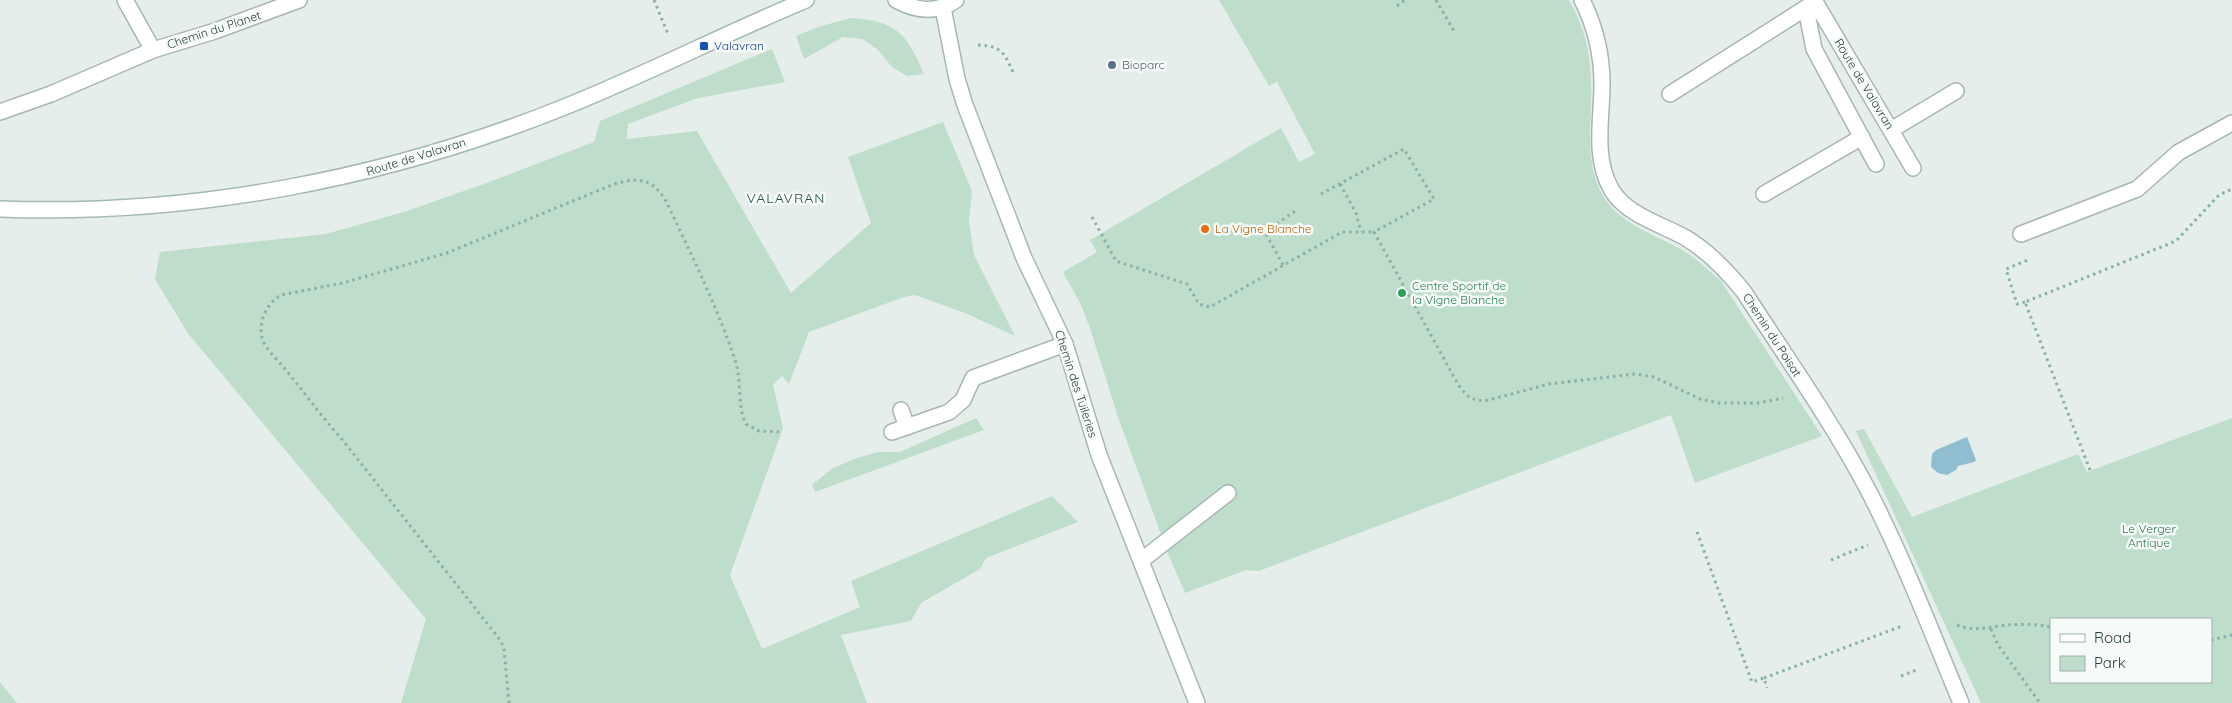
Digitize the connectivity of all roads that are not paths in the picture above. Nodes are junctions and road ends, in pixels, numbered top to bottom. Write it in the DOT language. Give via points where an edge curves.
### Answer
graph roads {
  1 [pos="125,0"];
  2 [pos="299,0"];
  3 [pos="806,0"];
  4 [pos="896,0"];
  5 [pos="956,0"];
  6 [pos="1582,0"];
  7 [pos="1812,4"];
  8 [pos="943,8"];
  9 [pos="153,50"];
  10 [pos="1956,91"];
  11 [pos="1670,94"];
  12 [pos="0,112"];
  13 [pos="2232,123"];
  14 [pos="1891,130"];
  15 [pos="1862,137"];
  16 [pos="1876,164"];
  17 [pos="1914,168"];
  18 [pos="1764,194"];
  19 [pos="0,209"];
  20 [pos="2021,234"];
  21 [pos="1066,344"];
  22 [pos="901,410"];
  23 [pos="907,427"];
  24 [pos="892,432"];
  25 [pos="1228,493"];
  26 [pos="1142,560"];
  27 [pos="1197,703"];
  28 [pos="1961,703"];
  1 -- 9 [label="street, Chemin du Planet"];
  2 -- 9 [label="street, Chemin du Planet"];
  3 -- 19 [label="street, Route de Valavran" via="562,108 480,138 369,172 295,188 206,201 80,210"];
  4 -- 8 [label="street" via="910,8 926,11"];
  5 -- 8 [label="street"];
  6 -- 28 [label="street, Chemin du Poisat" via="1598,44 1602,84 1600,153 1611,188 1632,210 1704,250 1744,292 1863,481"];
  7 -- 11 [label="street"];
  7 -- 14 [label="street, Route de Valavran"];
  7 -- 15 [label="street" via="1814,49"];
  8 -- 21 [label="street, Chemin des Tuileries" via="957,79 966,105 1032,276"];
  9 -- 12 [label="street"];
  10 -- 14 [label="street"];
  13 -- 20 [label="street" via="2179,152 2138,189"];
  14 -- 17 [label="street, Route de Valavran"];
  15 -- 16 [label="street"];
  15 -- 18 [label="street"];
  21 -- 23 [label="street" via="973,378 963,400 949,412"];
  21 -- 26 [label="street, Chemin des Tuileries" via="1099,455"];
  22 -- 23 [label="street"];
  23 -- 24 [label="street"];
  25 -- 26 [label="street"];
  26 -- 27 [label="street, Chemin des Tuileries"];
}
